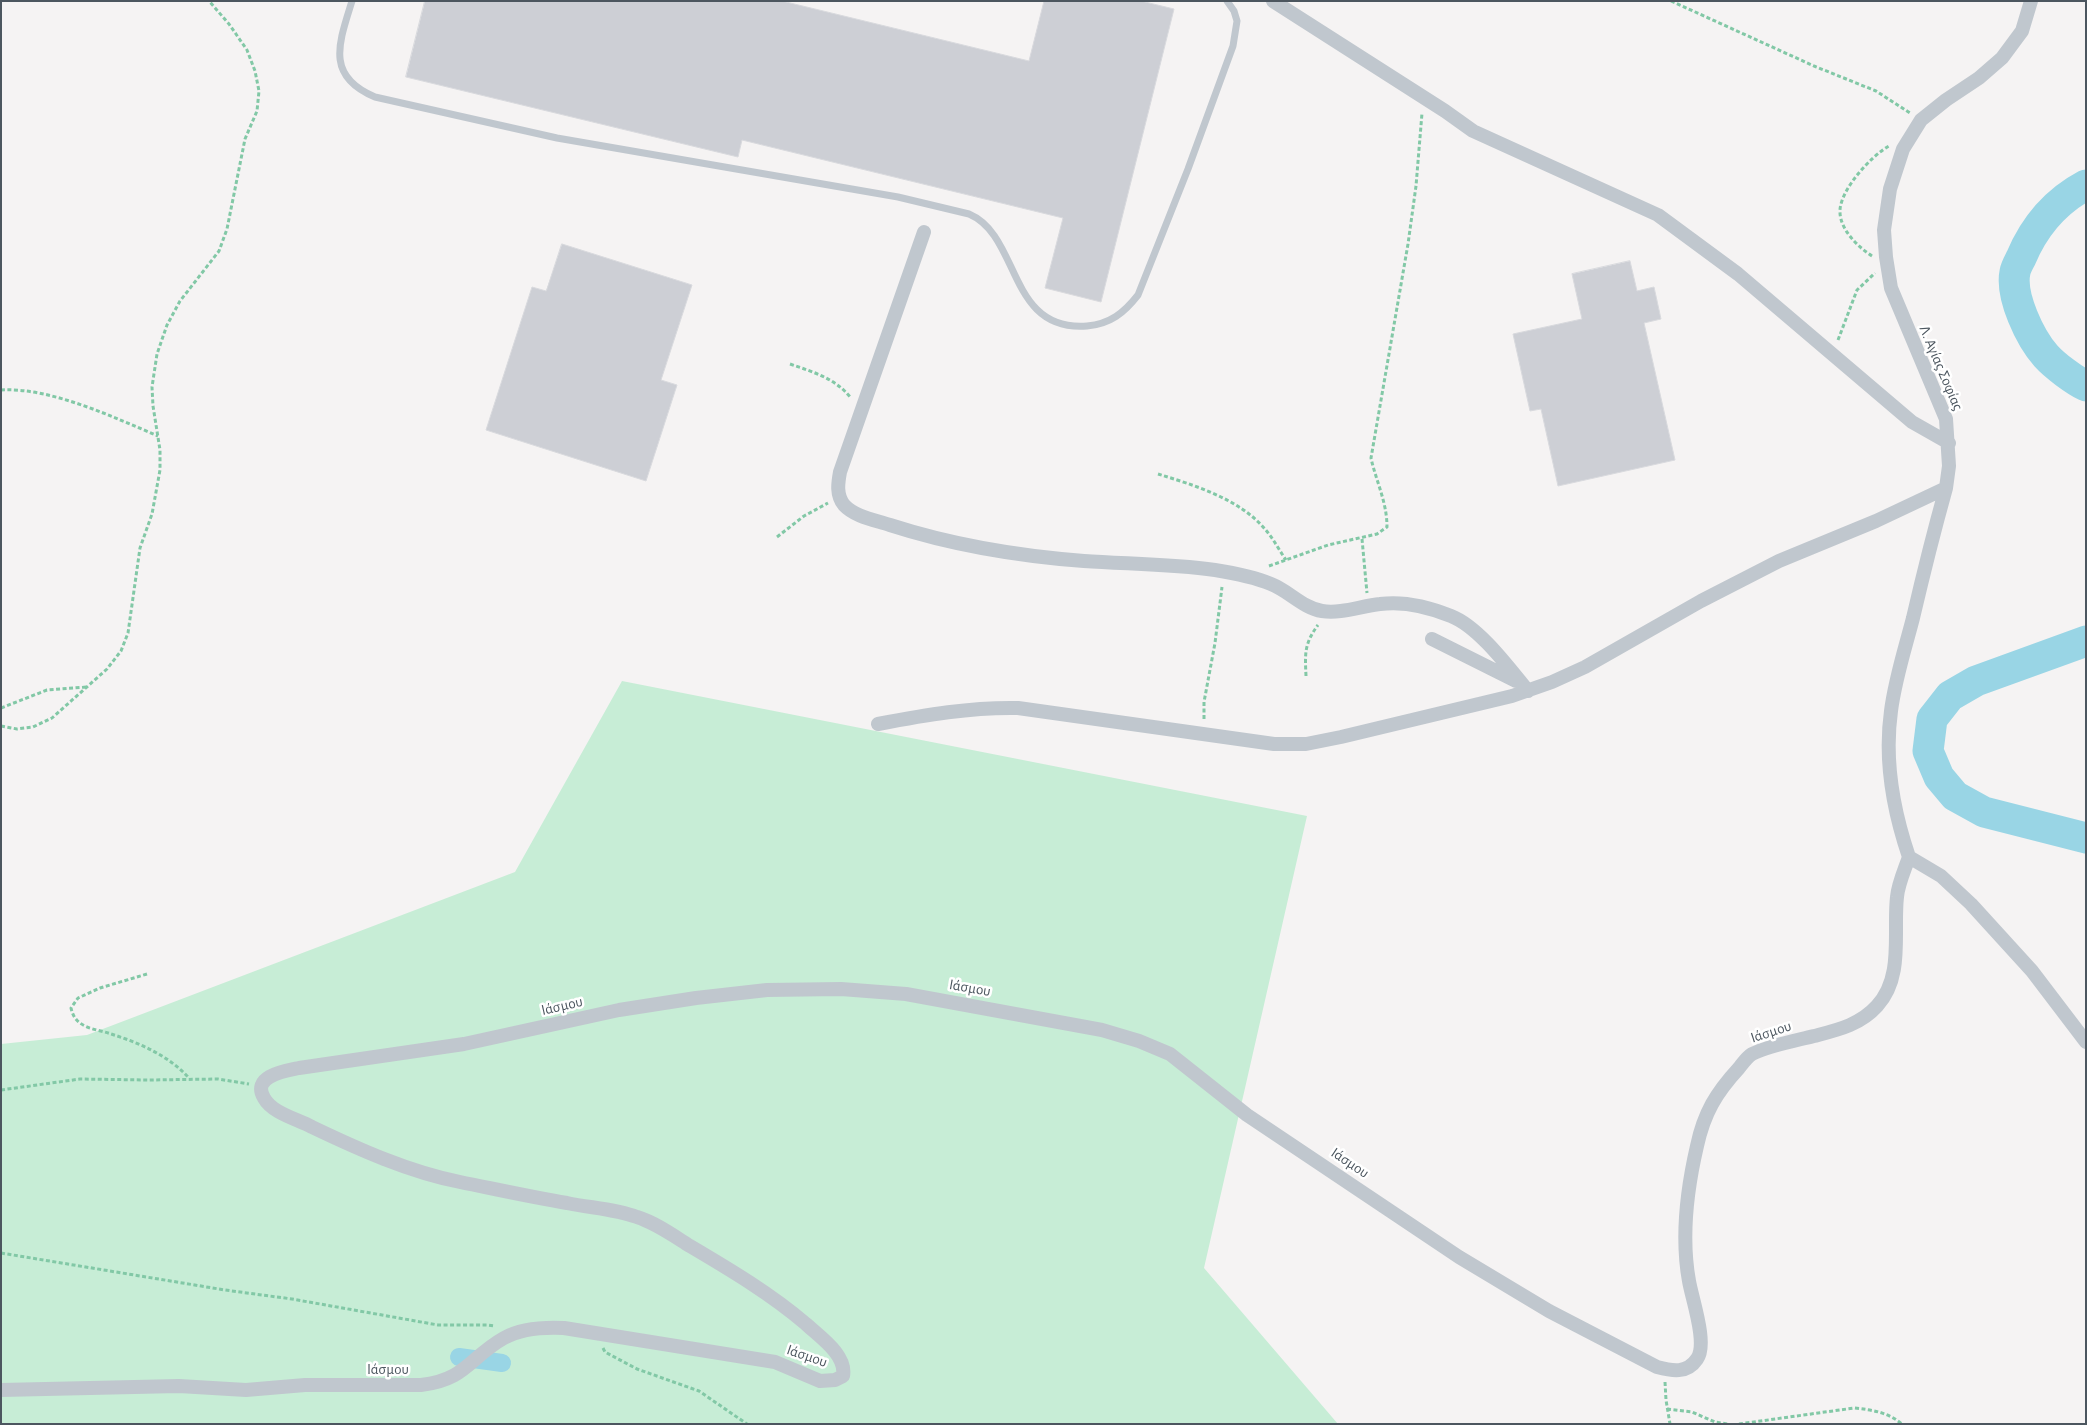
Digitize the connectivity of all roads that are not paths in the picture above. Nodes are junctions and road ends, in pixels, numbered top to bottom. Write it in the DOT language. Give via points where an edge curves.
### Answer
graph roads {
  1 [pos="352,1"];
  2 [pos="1227,1"];
  3 [pos="1273,1"];
  4 [pos="2031,1"];
  5 [pos="924,232"];
  6 [pos="1949,443"];
  7 [pos="1946,488"];
  8 [pos="1432,639"];
  9 [pos="1525,688"];
  10 [pos="878,724"];
  11 [pos="1909,857"];
  12 [pos="2086,1042"];
  13 [pos="1,1390"];
  1 -- 2 [label="lane" via="341,36 340,63 353,85 375,97 557,138 888,195 969,214 978,218 993,234 1031,304 1056,321 1084,326 1112,320 1138,295 1233,46 1237,21"];
  3 -- 6 [label="street" via="1473,131 1658,215 1738,274 1912,422"];
  4 -- 6 [label="street, Λ. Αγίας Σοφίας" via="2022,31 2002,58 1921,120 1903,148 1890,188 1884,230 1891,288 1946,419"];
  5 -- 9 [label="street" via="840,472 840,497 854,513 950,542 1082,561 1166,565 1248,577 1272,584 1321,611 1395,602 1417,606 1466,623"];
  6 -- 7 [label="street, Λ. Αγίας Σοφίας"];
  7 -- 9 [label="street" via="1779,561 1585,667"];
  7 -- 11 [label="street, Λ. Αγίας Σοφίας" via="1898,671 1891,712 1891,785 1897,822"];
  8 -- 9 [label="street"];
  9 -- 10 [label="street" via="1395,725 1306,744 1274,744 1018,708 988,707"];
  11 -- 12 [label="street" via="1941,876 1971,904 2032,971"];
  11 -- 13 [label="street, Ιάσμου" via="1896,895 1895,969 1879,1005 1861,1020 1839,1030 1750,1055 1708,1108 1692,1168 1685,1241 1688,1280 1701,1344 1698,1358 1688,1368 1674,1371 1657,1367 1549,1311 1459,1258 1247,1115 1170,1054 1102,1030 906,994 841,989 767,990 619,1010 464,1044 299,1068 265,1079 262,1086 262,1095 267,1103 278,1110 335,1138 409,1168 457,1182 639,1217 791,1311 838,1356 844,1368 843,1376 835,1380 820,1381 775,1362 546,1327 514,1334 468,1367 438,1383 421,1386"];
}
